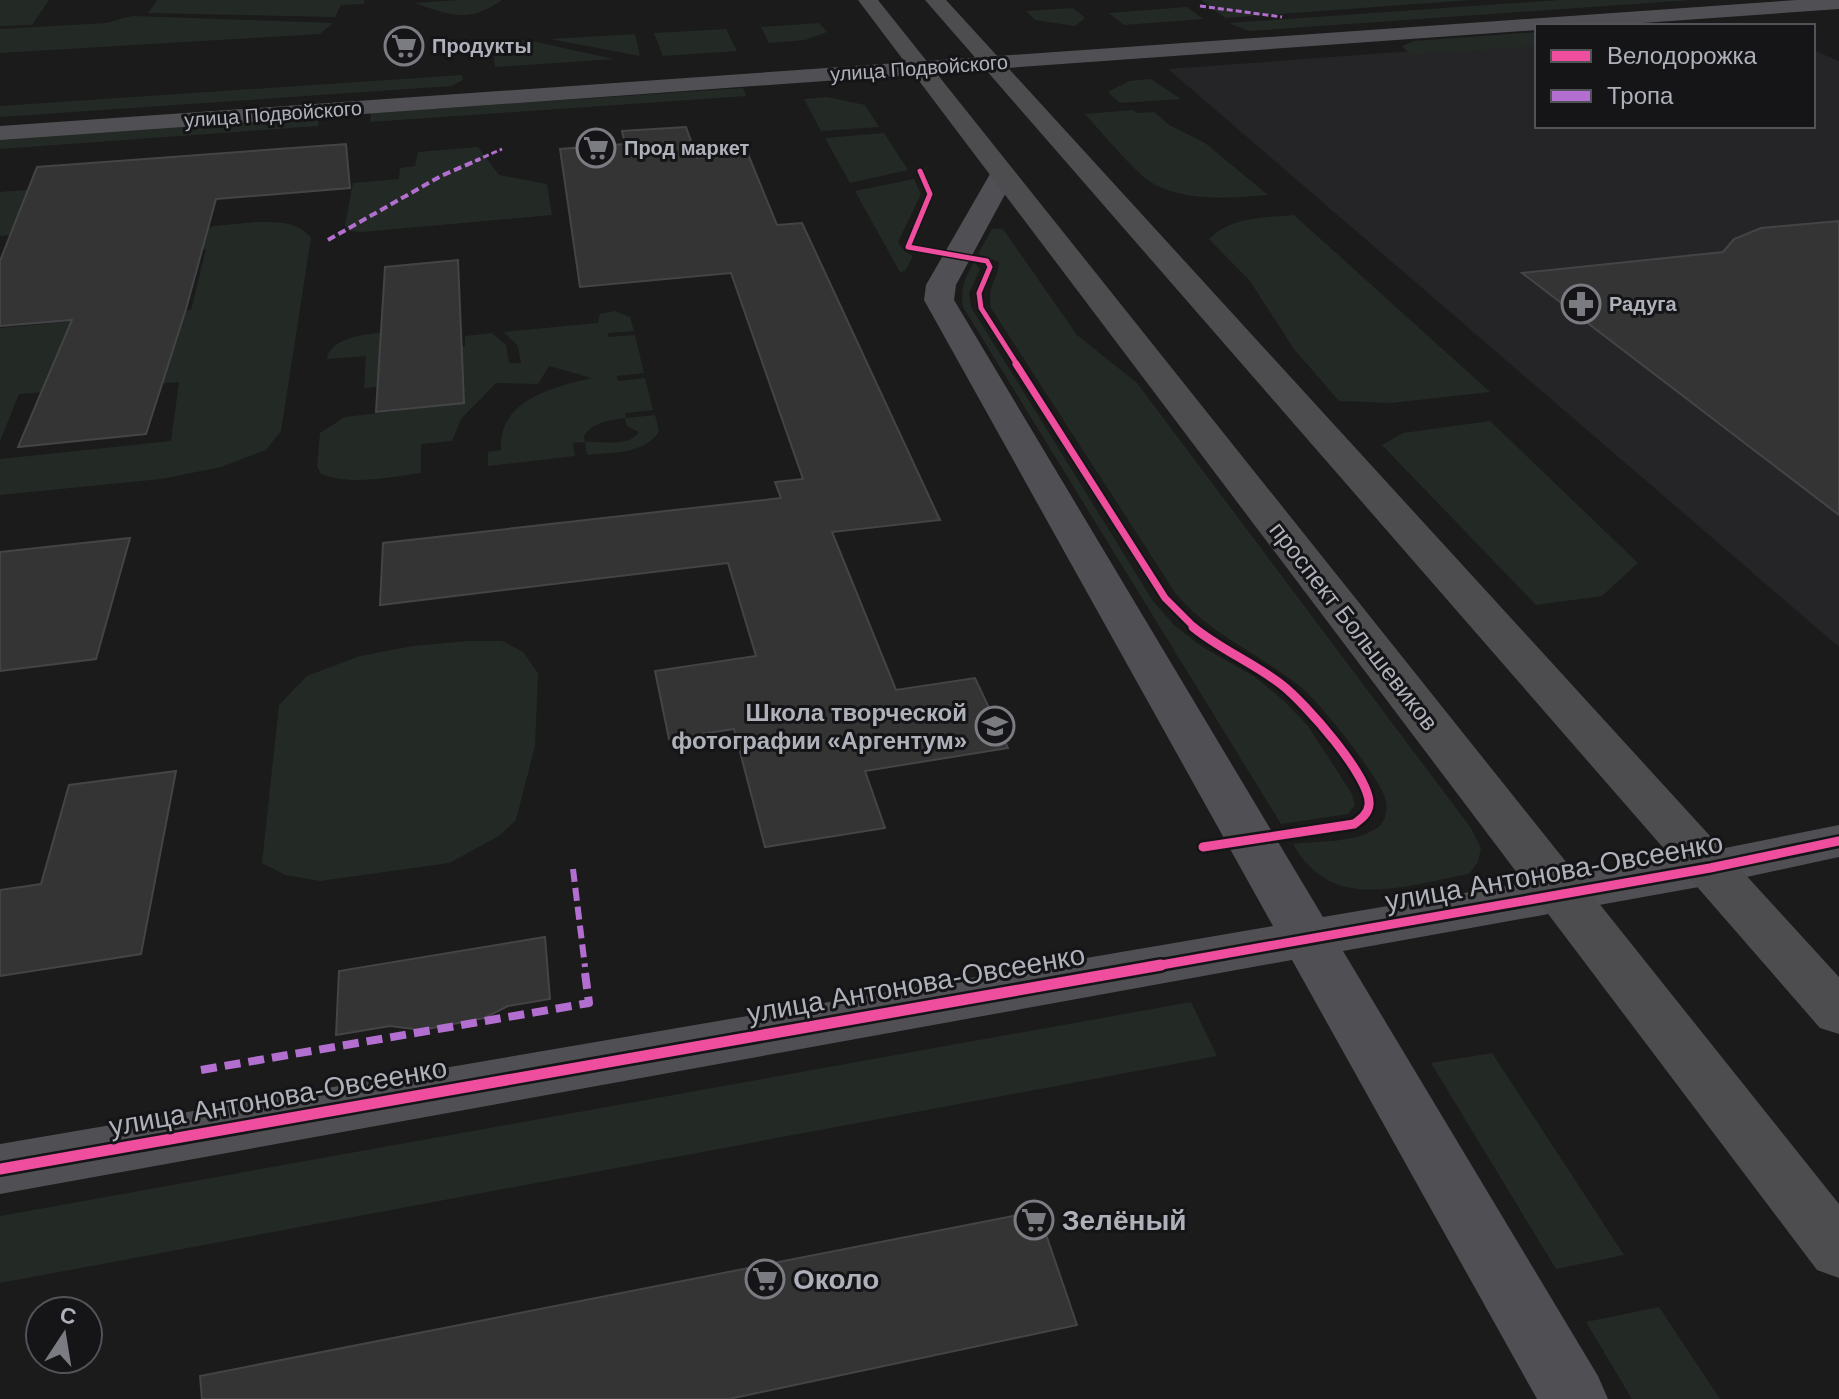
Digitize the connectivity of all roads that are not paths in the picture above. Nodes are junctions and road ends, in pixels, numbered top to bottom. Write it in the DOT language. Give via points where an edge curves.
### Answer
graph roads {
  1 [pos="868,0"];
  2 [pos="935,0"];
  3 [pos="1771,0"];
  4 [pos="1839,3"];
  5 [pos="987,58"];
  6 [pos="918,64"];
  7 [pos="0,123"];
  8 [pos="0,133"];
  9 [pos="1003,174"];
  10 [pos="1839,841"];
  11 [pos="1710,868"];
  12 [pos="1562,893"];
  13 [pos="1307,939"];
  14 [pos="1839,1013"];
  15 [pos="0,1169"];
  16 [pos="1839,1251"];
  17 [pos="1574,1399"];
  1 -- 6 [label="main road, проспект Большевиков"];
  2 -- 5 [label="main road"];
  3 -- 5 [label="street, улица Подвойского"];
  4 -- 5 [label="street, улица Подвойского"];
  5 -- 6 [label="street, улица Подвойского"];
  5 -- 11 [label="main road"];
  6 -- 7 [label="street, улица Подвойского"];
  6 -- 8 [label="street, улица Подвойского"];
  6 -- 9 [label="main road, проспект Большевиков"];
  9 -- 12 [label="main road, проспект Большевиков"];
  9 -- 13 [label="street" via="955,256 939,300"];
  10 -- 11 [label="street, улица Антонова-Овсеенко"];
  11 -- 12 [label="street, улица Антонова-Овсеенко"];
  11 -- 14 [label="main road"];
  12 -- 13 [label="street, улица Антонова-Овсеенко"];
  12 -- 16 [label="main road, проспект Большевиков"];
  13 -- 15 [label="street, улица Антонова-Овсеенко"];
  13 -- 17 [label="street"];
}
